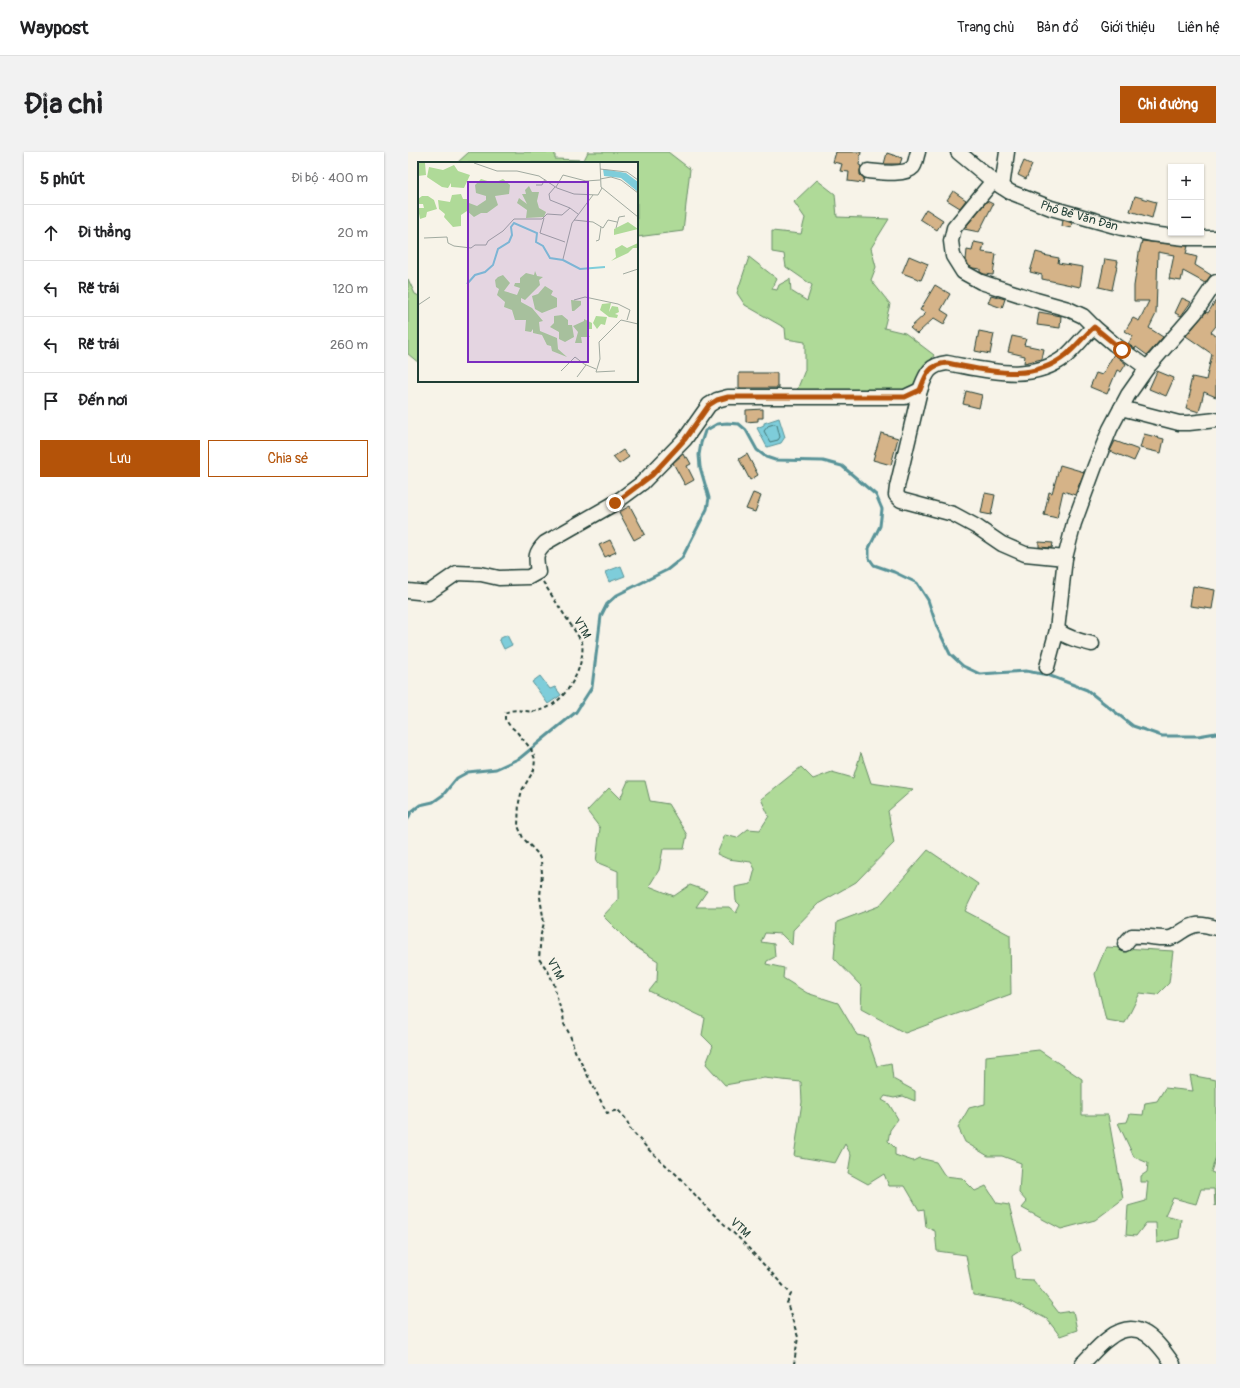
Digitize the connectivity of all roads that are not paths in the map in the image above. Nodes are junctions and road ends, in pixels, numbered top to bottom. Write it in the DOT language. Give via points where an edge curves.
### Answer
graph roads {
  1 [pos="918,152"];
  2 [pos="958,152"];
  3 [pos="1007,152"];
  4 [pos="868,171"];
  5 [pos="997,184"];
  6 [pos="1216,238"];
  7 [pos="1216,282"];
  8 [pos="1094,327"];
  9 [pos="1147,368"];
  10 [pos="920,390"];
  11 [pos="1121,408"];
  12 [pos="1216,420"];
  13 [pos="1065,558"];
  14 [pos="408,591"];
  15 [pos="1057,630"];
  16 [pos="1092,644"];
  17 [pos="1046,667"];
  18 [pos="1216,928"];
  19 [pos="1125,944"];
  20 [pos="1082,1364"];
  21 [pos="1173,1364"];
  1 -- 4 [label="street" via="914,166 910,170"];
  2 -- 5 [label="street, Phố Bế Văn Đàn"];
  3 -- 5 [label="street"];
  5 -- 6 [label="street, Phố Bế Văn Đàn" via="1010,192 1051,208 1122,228 1185,238"];
  5 -- 8 [label="street" via="954,228 951,241 953,256 963,272 981,282 1068,309 1083,316"];
  7 -- 9 [label="street" via="1195,313"];
  8 -- 9 [label="street"];
  8 -- 10 [label="street" via="1066,355 1039,370 1002,373 947,363 938,364 926,374"];
  9 -- 11 [label="street"];
  10 -- 13 [label="street" via="896,495 901,500 953,514 1002,544 1025,554"];
  10 -- 14 [label="street" via="905,397 728,397 717,400 709,405 685,439 642,483 615,503 542,546 536,557 538,572 529,577 499,578 457,573 428,593"];
  11 -- 12 [label="street" via="1179,423"];
  11 -- 13 [label="street" via="1095,466 1074,523"];
  13 -- 15 [label="street"];
  15 -- 16 [label="street" via="1073,639"];
  15 -- 17 [label="street"];
  18 -- 19 [label="street" via="1200,924 1188,927 1173,938 1132,936"];
  20 -- 21 [label="street" via="1108,1338 1120,1330 1130,1329 1150,1335"];
}
